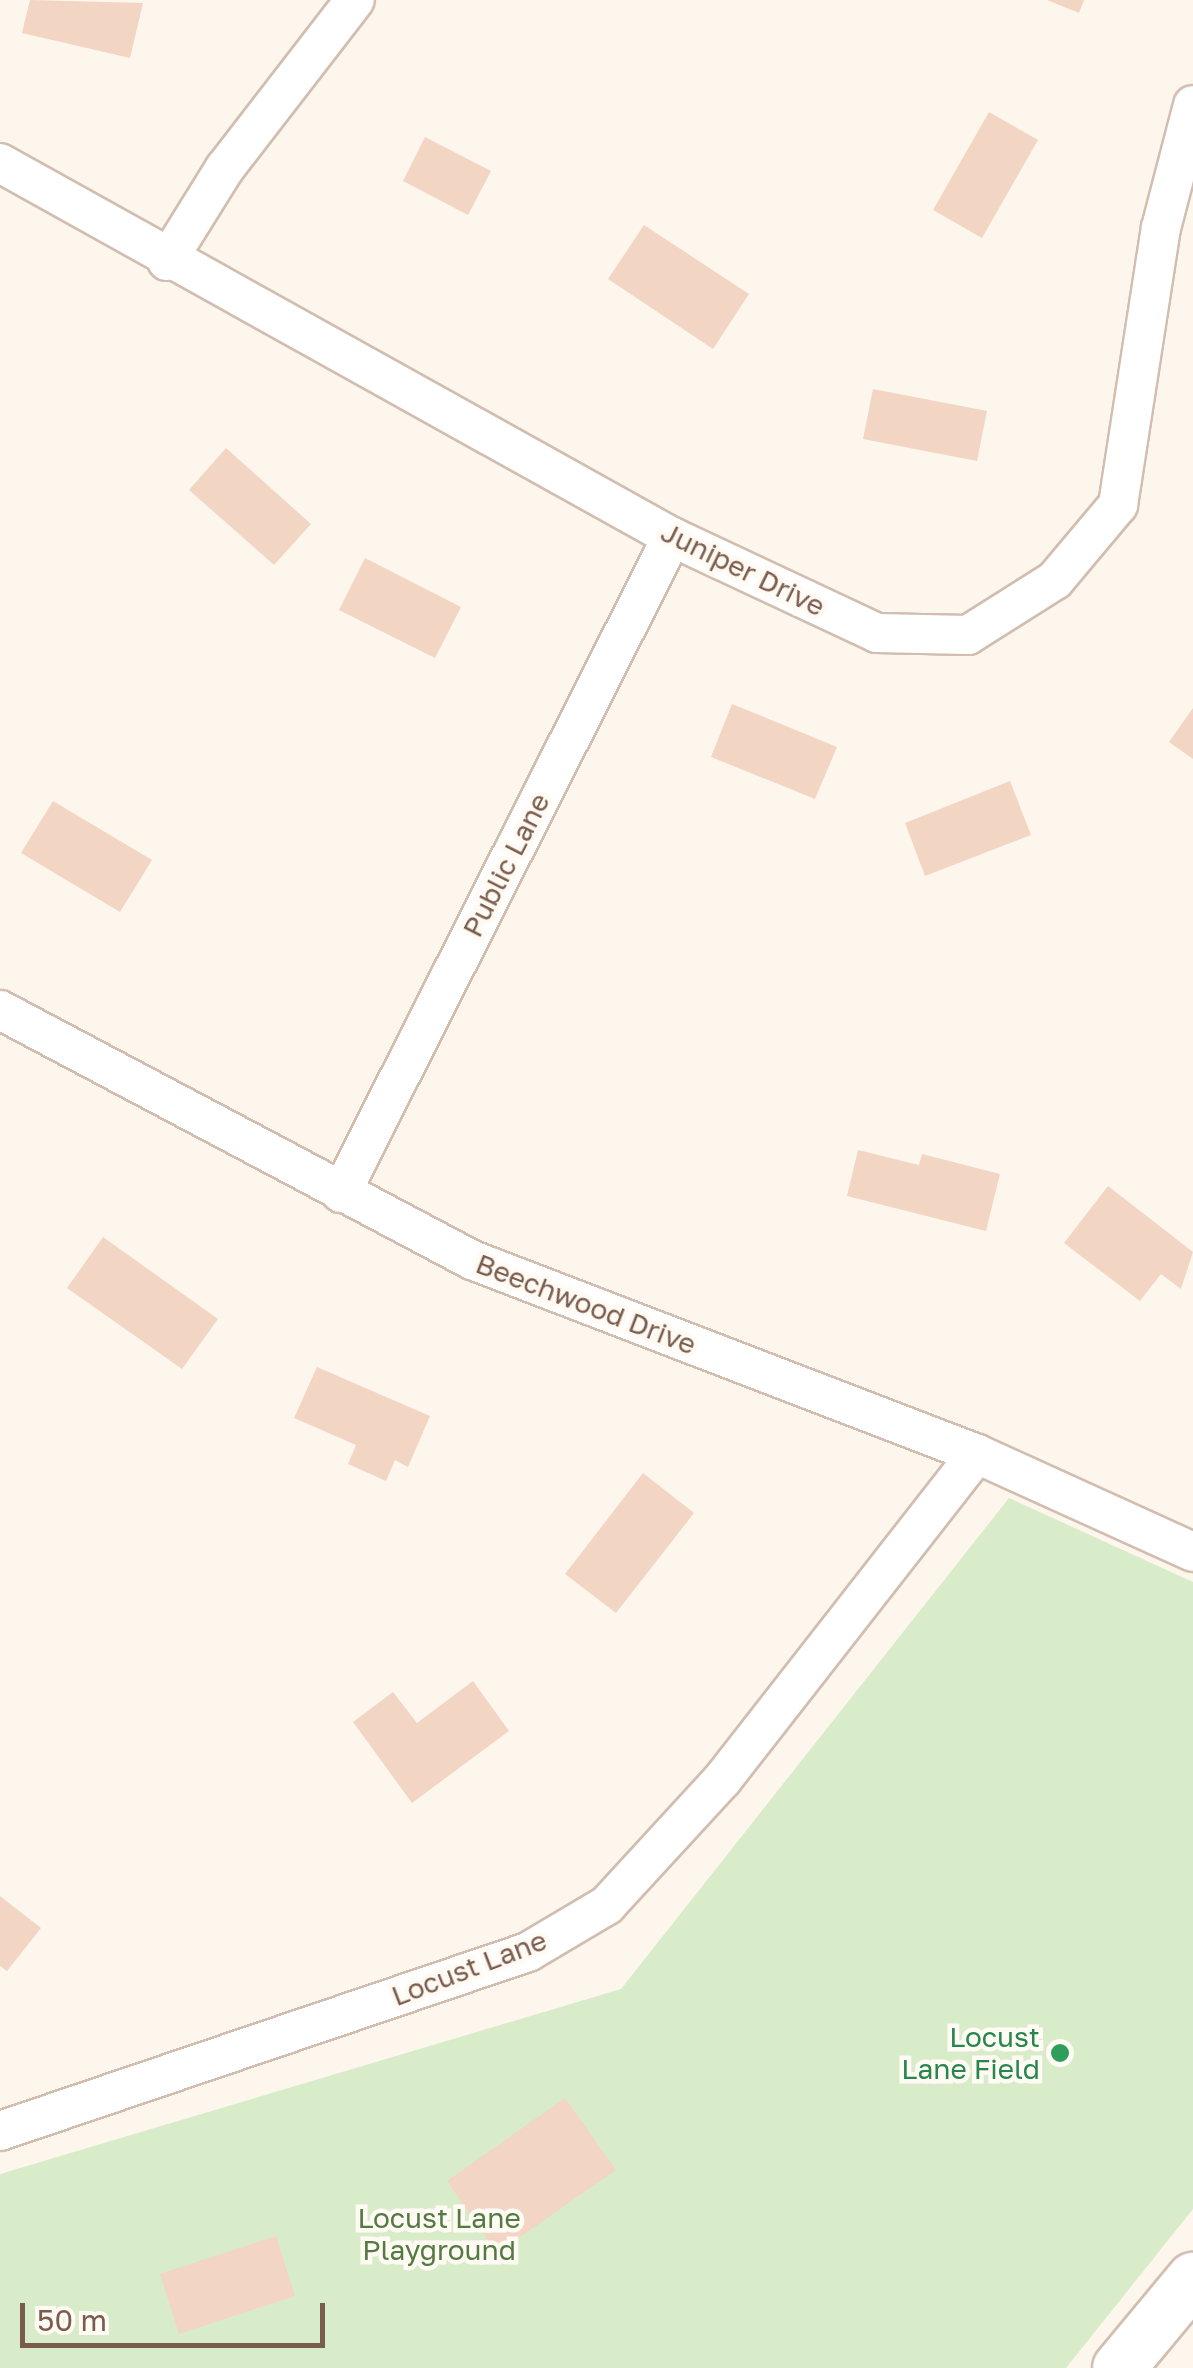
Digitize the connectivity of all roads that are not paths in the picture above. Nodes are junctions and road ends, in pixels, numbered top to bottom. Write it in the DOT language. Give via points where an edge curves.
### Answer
graph roads {
  1 [pos="356,0"];
  2 [pos="1193,105"];
  3 [pos="0,163"];
  4 [pos="168,260"];
  5 [pos="672,537"];
  6 [pos="0,1010"];
  7 [pos="341,1194"];
  8 [pos="977,1454"];
  9 [pos="1193,1552"];
  10 [pos="0,2130"];
  11 [pos="1193,2280"];
  12 [pos="1119,2368"];
  1 -- 4 [label="street" via="224,168"];
  2 -- 5 [label="street, Juniper Drive" via="1161,228 1118,505 1055,580 968,634 877,633"];
  3 -- 4 [label="street, Juniper Drive"];
  4 -- 5 [label="street, Juniper Drive"];
  5 -- 7 [label="street, Public Lane"];
  6 -- 7 [label="street, Beechwood Drive"];
  7 -- 8 [label="street, Beechwood Drive" via="472,1260"];
  8 -- 9 [label="street, Beechwood Drive"];
  8 -- 10 [label="street, Locust Lane" via="722,1780 607,1905 528,1952"];
  11 -- 12 [label="street"];
}
